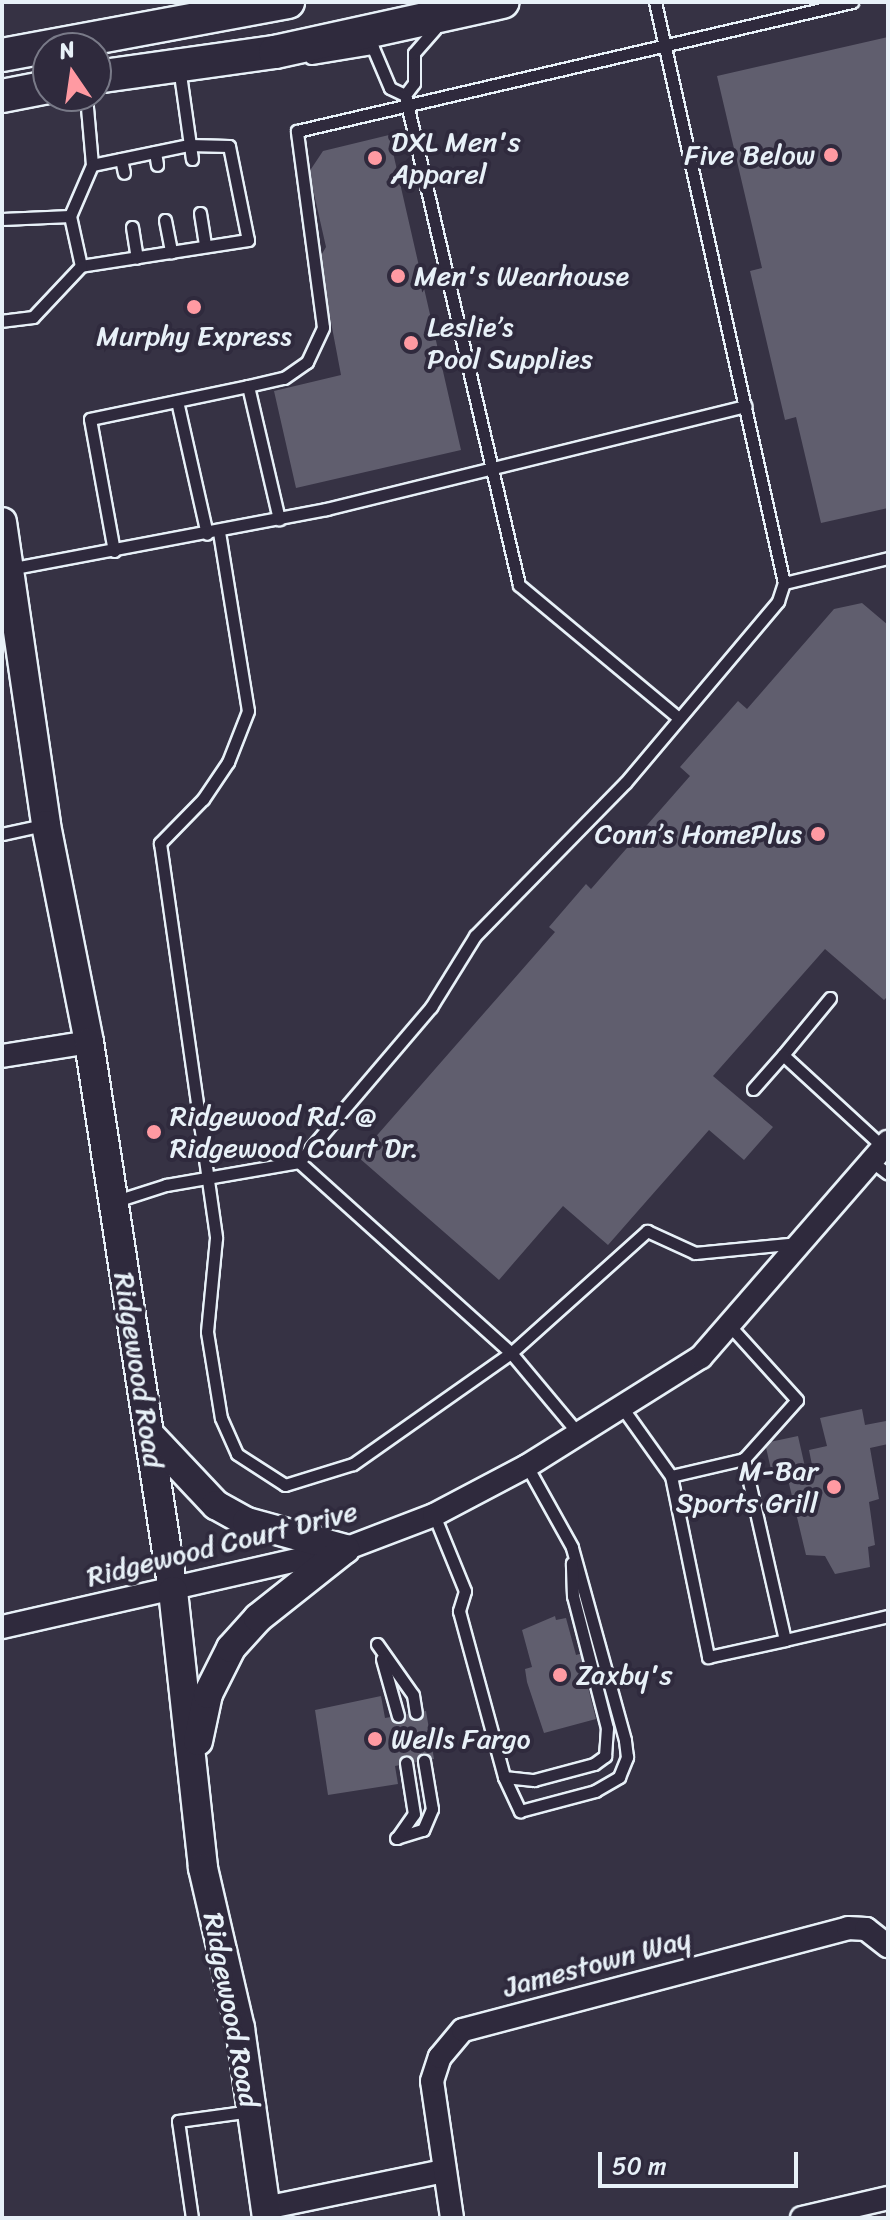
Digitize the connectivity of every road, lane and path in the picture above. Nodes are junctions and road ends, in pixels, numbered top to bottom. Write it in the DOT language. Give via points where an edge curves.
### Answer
graph roads {
  1 [pos="288,2"];
  2 [pos="503,2"];
  3 [pos="655,2"];
  4 [pos="852,2"];
  5 [pos="467,10"];
  6 [pos="202,11"];
  7 [pos="666,43"];
  8 [pos="275,52"];
  9 [pos="2,55"];
  10 [pos="178,62"];
  11 [pos="112,74"];
  12 [pos="32,90"];
  13 [pos="2,96"];
  14 [pos="406,100"];
  15 [pos="87,112"];
  16 [pos="189,145"];
  17 [pos="155,152"];
  18 [pos="121,159"];
  19 [pos="192,159"];
  20 [pos="92,165"];
  21 [pos="157,165"];
  22 [pos="124,173"];
  23 [pos="200,213"];
  24 [pos="70,216"];
  25 [pos="2,219"];
  26 [pos="165,220"];
  27 [pos="132,227"];
  28 [pos="205,246"];
  29 [pos="171,252"];
  30 [pos="137,258"];
  31 [pos="81,266"];
  32 [pos="2,321"];
  33 [pos="248,386"];
  34 [pos="177,401"];
  35 [pos="746,406"];
  36 [pos="490,467"];
  37 [pos="279,519"];
  38 [pos="3,529"];
  39 [pos="213,533"];
  40 [pos="114,551"];
  41 [pos="888,558"];
  42 [pos="8,570"];
  43 [pos="784,583"];
  44 [pos="8,618"];
  45 [pos="676,716"];
  46 [pos="46,825"];
  47 [pos="2,834"];
  48 [pos="830,998"];
  49 [pos="89,1042"];
  50 [pos="783,1055"];
  51 [pos="2,1056"];
  52 [pos="753,1089"];
  53 [pos="883,1156"];
  54 [pos="299,1162"];
  55 [pos="209,1176"];
  56 [pos="113,1202"];
  57 [pos="803,1242"];
  58 [pos="729,1325"];
  59 [pos="511,1353"];
  60 [pos="620,1406"];
  61 [pos="578,1433"];
  62 [pos="149,1434"];
  63 [pos="744,1459"];
  64 [pos="527,1466"];
  65 [pos="671,1476"];
  66 [pos="434,1515"];
  67 [pos="572,1547"];
  68 [pos="345,1549"];
  69 [pos="173,1591"];
  70 [pos="888,1616"];
  71 [pos="2,1627"];
  72 [pos="785,1640"];
  73 [pos="416,1713"];
  74 [pos="398,1716"];
  75 [pos="424,1761"];
  76 [pos="406,1763"];
  77 [pos="192,1769"];
  78 [pos="504,1777"];
  79 [pos="888,1946"];
  80 [pos="252,2111"];
  81 [pos="443,2171"];
  82 [pos="888,2198"];
  83 [pos="266,2213"];
  84 [pos="192,2218"];
  85 [pos="452,2218"];
  86 [pos="802,2218"];
  1 -- 6 [label="main road"];
  2 -- 5 [label="main road"];
  3 -- 7 [label="lane"];
  4 -- 7 [label="lane"];
  5 -- 8 [label="main road"];
  5 -- 14 [label="lane" via="424,36 414,53 414,83"];
  6 -- 9 [label="main road"];
  7 -- 14 [label="lane"];
  7 -- 35 [label="lane" via="677,119"];
  8 -- 10 [label="main road"];
  8 -- 14 [label="lane" via="316,59 373,48 390,88"];
  10 -- 11 [label="main road"];
  10 -- 16 [label="lane"];
  12 -- 13 [label="main road"];
  14 -- 33 [label="lane" via="297,131 323,327 307,362 284,378"];
  14 -- 36 [label="lane"];
  15 -- 20 [label="lane"];
  16 -- 17 [label="lane"];
  16 -- 19 [label="lane"];
  16 -- 28 [label="lane" via="229,146 248,240"];
  17 -- 18 [label="lane"];
  17 -- 21 [label="lane"];
  18 -- 20 [label="lane"];
  18 -- 22 [label="lane"];
  20 -- 24 [label="lane"];
  23 -- 28 [label="lane"];
  24 -- 25 [label="lane"];
  24 -- 31 [label="lane"];
  26 -- 29 [label="lane"];
  27 -- 30 [label="lane"];
  28 -- 29 [label="lane"];
  29 -- 30 [label="lane"];
  30 -- 31 [label="lane"];
  31 -- 32 [label="lane" via="33,317"];
  33 -- 34 [label="lane"];
  33 -- 37 [label="lane"];
  34 -- 39 [label="lane"];
  34 -- 40 [label="lane" via="90,419"];
  35 -- 36 [label="lane"];
  35 -- 43 [label="lane"];
  36 -- 37 [label="lane"];
  36 -- 45 [label="lane" via="519,585"];
  37 -- 39 [label="lane"];
  38 -- 42 [label="street, Ridgewood Road"];
  39 -- 40 [label="lane"];
  39 -- 55 [label="lane" via="248,711 228,762 203,799 160,843"];
  40 -- 42 [label="lane"];
  41 -- 43 [label="lane"];
  42 -- 44 [label="street, Ridgewood Road"];
  43 -- 45 [label="lane" via="778,601"];
  44 -- 46 [label="street, Ridgewood Road"];
  45 -- 54 [label="lane" via="625,783 475,936 431,1007"];
  46 -- 47 [label="lane"];
  46 -- 49 [label="street, Ridgewood Road"];
  48 -- 50 [label="lane"];
  49 -- 51 [label="street"];
  49 -- 56 [label="street, Ridgewood Road"];
  50 -- 52 [label="lane"];
  50 -- 53 [label="lane"];
  53 -- 57 [label="street, Ridgewood Court Drive"];
  54 -- 55 [label="lane"];
  54 -- 59 [label="lane"];
  55 -- 56 [label="lane"];
  55 -- 59 [label="lane" via="216,1238 207,1332 221,1418 237,1454 285,1485 353,1464"];
  56 -- 62 [label="street, Ridgewood Road"];
  57 -- 58 [label="street, Ridgewood Court Drive"];
  57 -- 59 [label="lane" via="695,1253 647,1231"];
  58 -- 60 [label="street, Ridgewood Court Drive" via="701,1357"];
  58 -- 63 [label="lane" via="797,1400"];
  59 -- 61 [label="lane"];
  60 -- 61 [label="street, Ridgewood Court Drive"];
  60 -- 65 [label="lane"];
  61 -- 64 [label="street, Ridgewood Court Drive"];
  62 -- 68 [label="street" via="216,1505 247,1522"];
  62 -- 69 [label="street, Ridgewood Road"];
  63 -- 65 [label="lane"];
  63 -- 72 [label="lane"];
  64 -- 66 [label="street, Ridgewood Court Drive"];
  64 -- 67 [label="lane"];
  65 -- 72 [label="lane" via="708,1657"];
  66 -- 68 [label="street, Ridgewood Court Drive"];
  66 -- 78 [label="lane" via="465,1591 459,1611"];
  67 -- 78 [label="lane" via="573,1596 607,1728 605,1756 594,1764 534,1780"];
  67 -- 78 [label="lane" via="627,1757 619,1777 595,1791 520,1811"];
  68 -- 69 [label="street, Ridgewood Court Drive"];
  68 -- 77 [label="street" via="258,1618 231,1648 208,1694"];
  69 -- 71 [label="street, Ridgewood Court Drive"];
  69 -- 77 [label="street, Ridgewood Road"];
  70 -- 72 [label="lane"];
  73 -- 74 [label="lane" via="413,1695 377,1644"];
  75 -- 76 [label="lane" via="432,1809 423,1830 396,1838 414,1814"];
  77 -- 80 [label="street, Ridgewood Road" via="203,1868 240,2028"];
  79 -- 81 [label="street, Jamestown Way" via="866,1929 848,1928 463,2030 440,2057 432,2081"];
  80 -- 83 [label="street, Ridgewood Road"];
  80 -- 84 [label="lane" via="178,2121"];
  81 -- 83 [label="street"];
  81 -- 85 [label="street, Jamestown Way"];
  82 -- 86 [label="street"];
}
